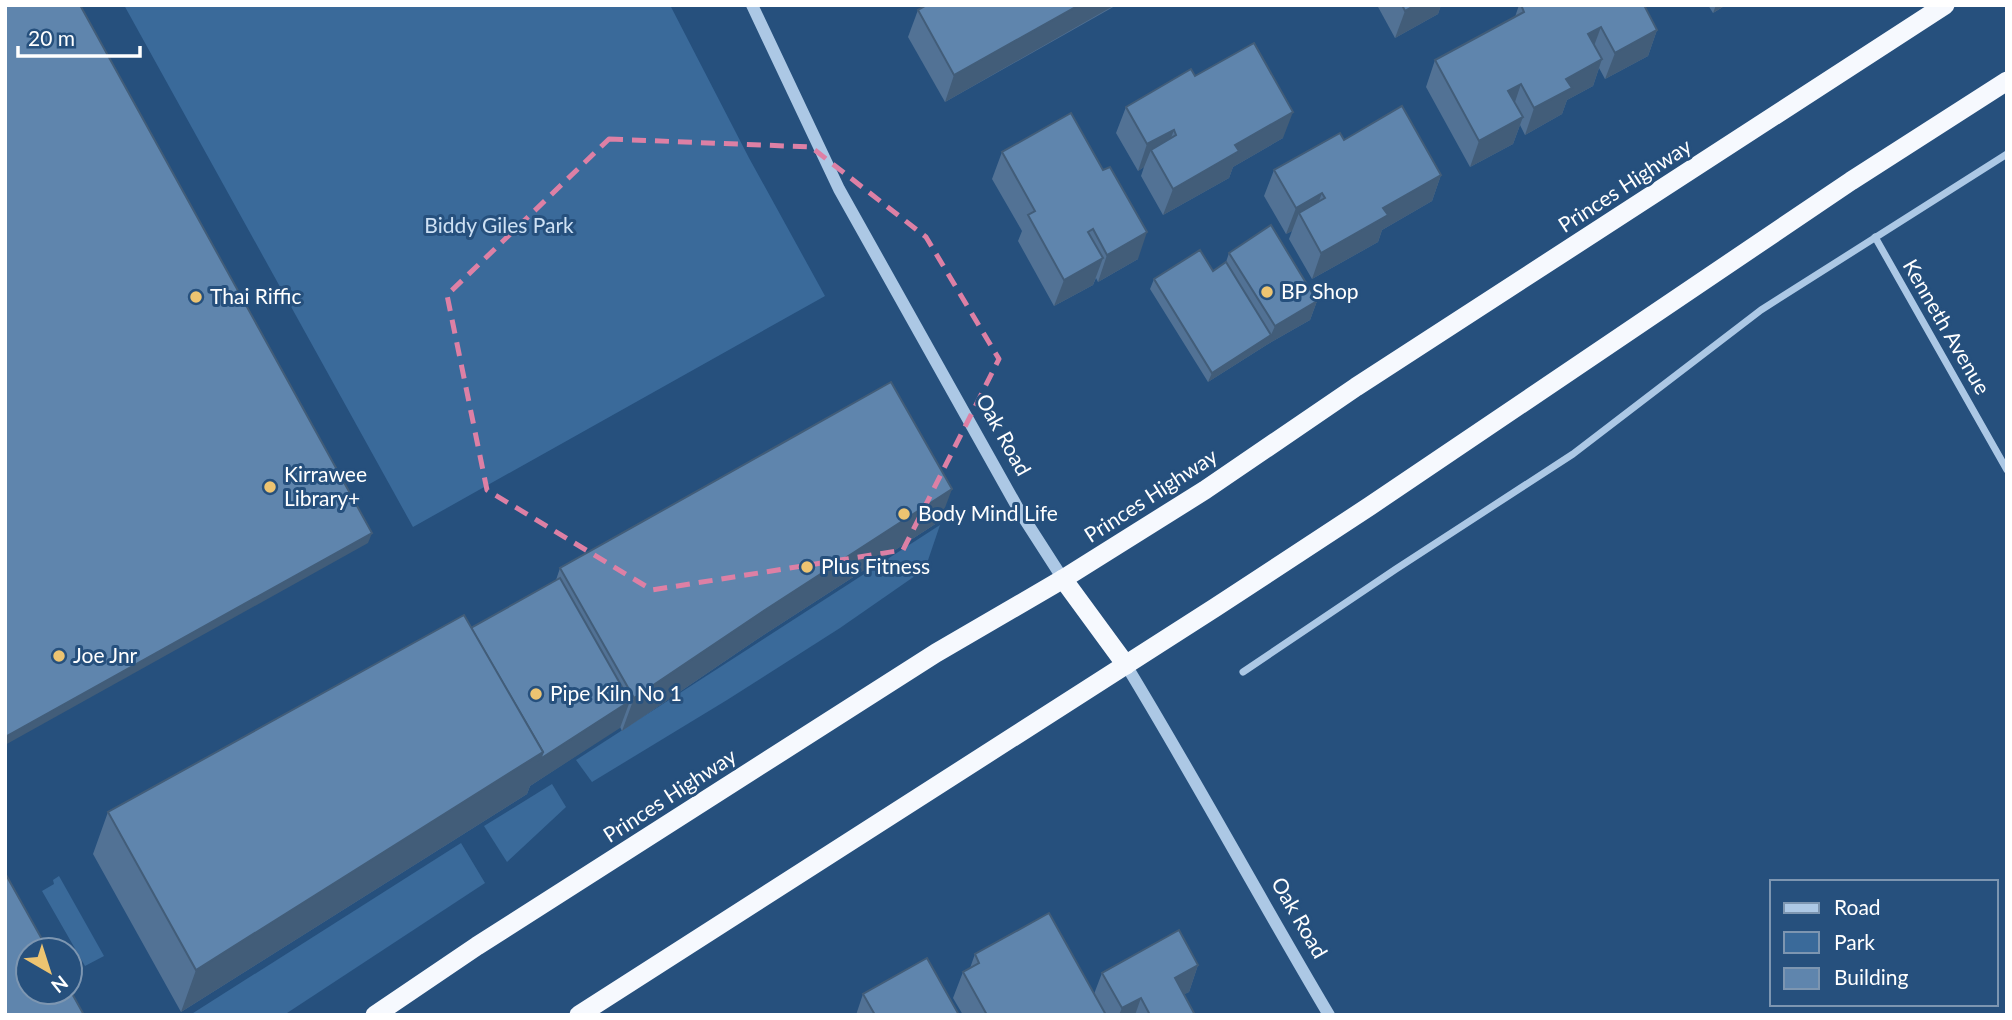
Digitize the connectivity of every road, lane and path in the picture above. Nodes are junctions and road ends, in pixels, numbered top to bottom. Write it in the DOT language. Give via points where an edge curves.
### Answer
graph roads {
  1 [pos="752,5"];
  2 [pos="1945,5"];
  3 [pos="2007,81"];
  4 [pos="2007,153"];
  5 [pos="1875,237"];
  6 [pos="2007,470"];
  7 [pos="1062,579"];
  8 [pos="1126,665"];
  9 [pos="1243,672"];
  10 [pos="375,1015"];
  11 [pos="579,1015"];
  12 [pos="1329,1015"];
  1 -- 7 [label="street, Oak Road" via="839,189"];
  2 -- 7 [label="highway, Princes Highway"];
  3 -- 8 [label="highway"];
  4 -- 5 [label="street"];
  5 -- 6 [label="street, Kenneth Avenue"];
  5 -- 9 [label="street" via="1761,310 1573,454"];
  7 -- 8 [label="highway, Oak Road"];
  7 -- 10 [label="highway, Princes Highway" via="936,653"];
  8 -- 11 [label="highway"];
  8 -- 12 [label="street, Oak Road"];
}
